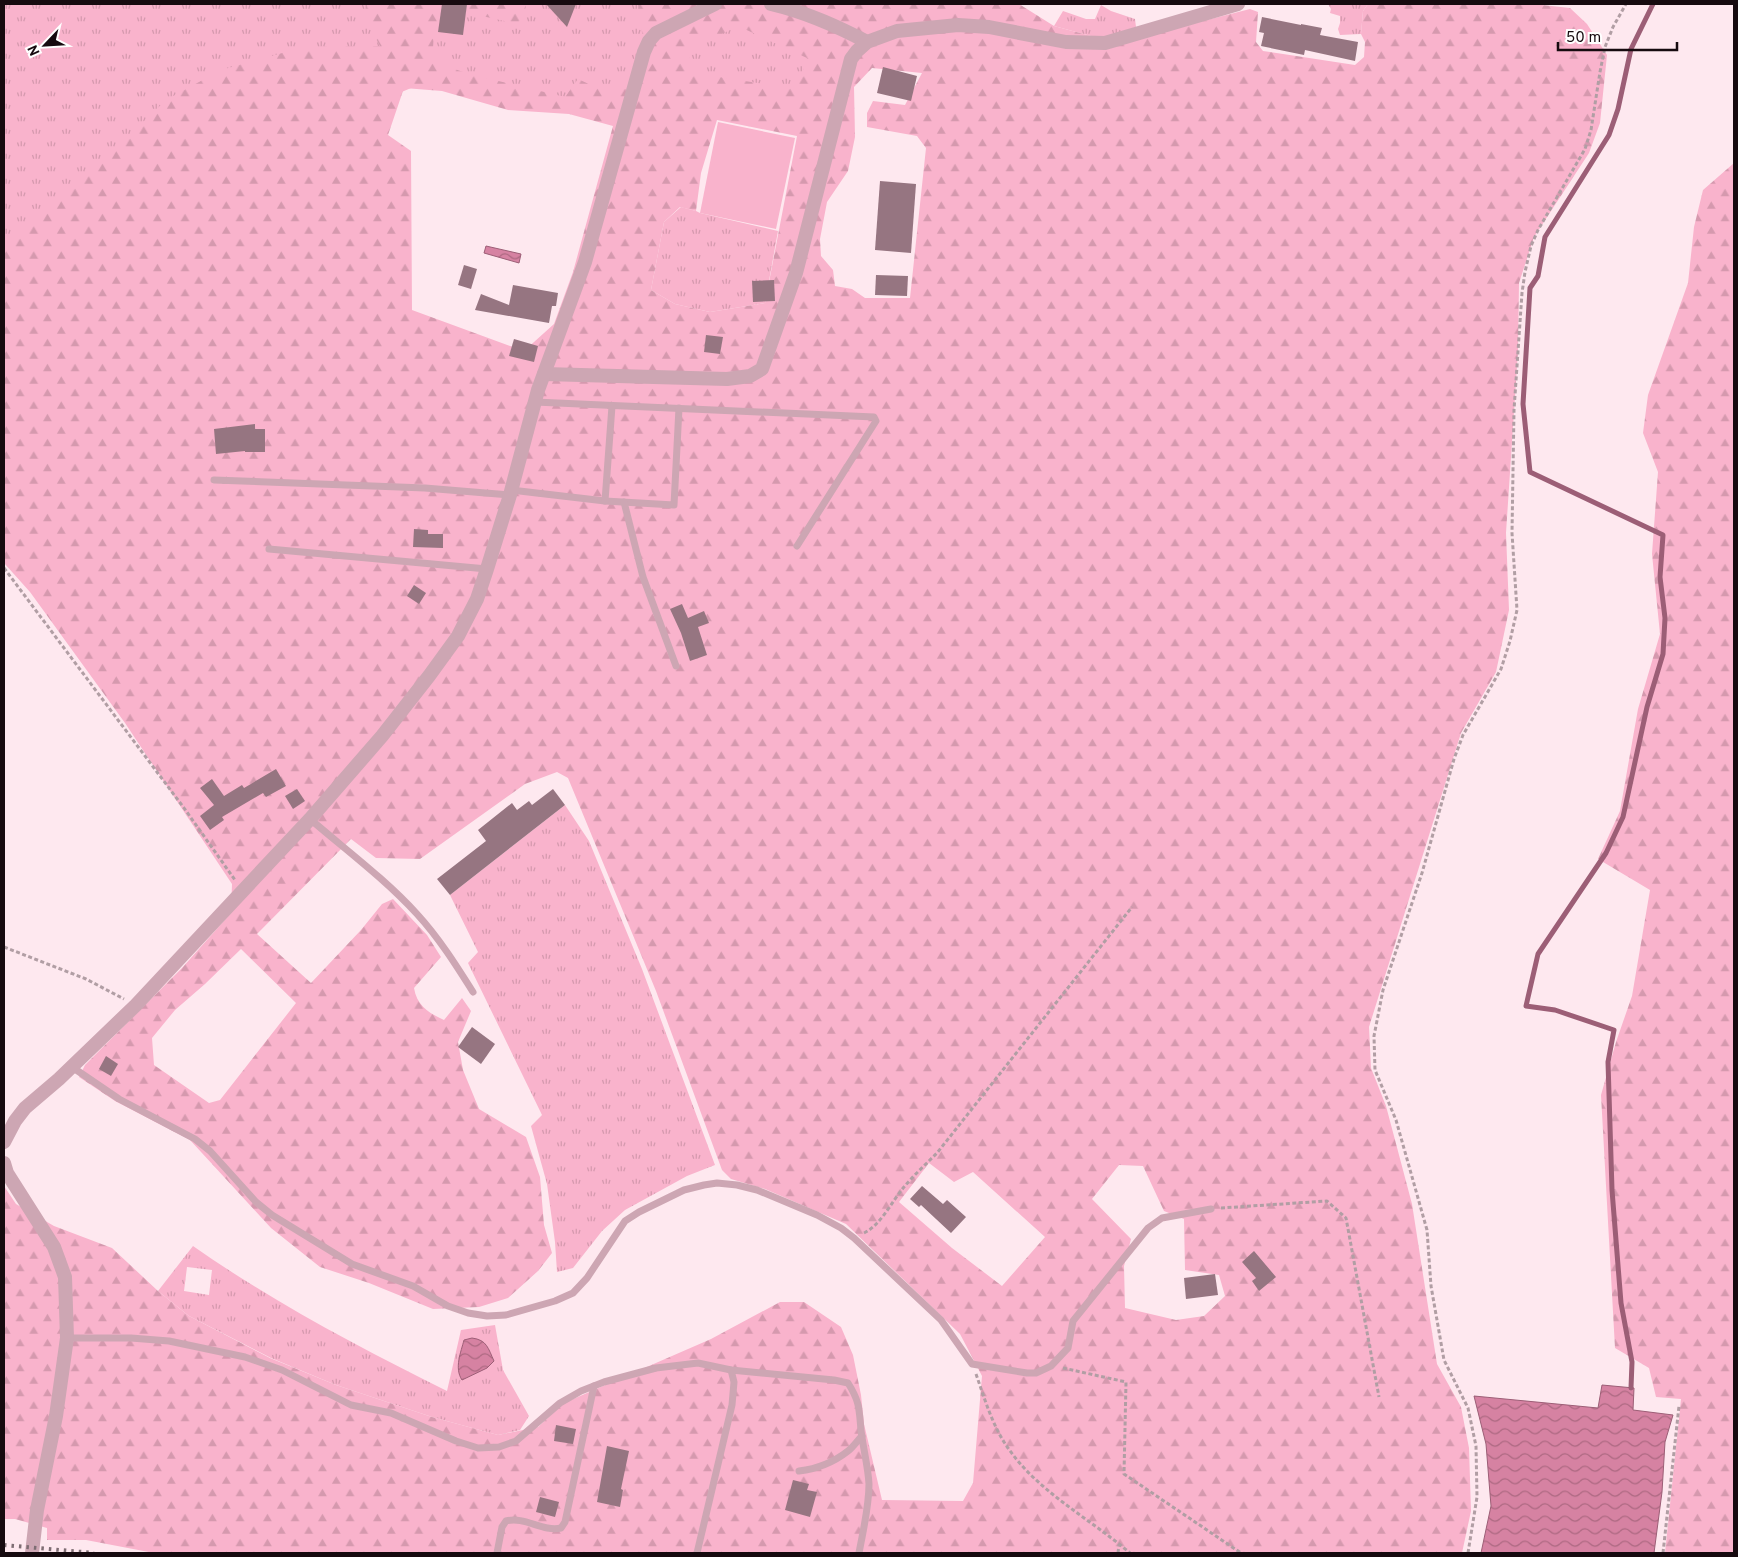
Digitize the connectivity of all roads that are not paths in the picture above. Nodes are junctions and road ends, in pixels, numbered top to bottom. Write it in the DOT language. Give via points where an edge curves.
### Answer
graph roads {
  1 [pos="715,4"];
  2 [pos="771,4"];
  3 [pos="1238,4"];
  4 [pos="867,42"];
  5 [pos="544,374"];
  6 [pos="535,402"];
  7 [pos="612,406"];
  8 [pos="679,408"];
  9 [pos="214,480"];
  10 [pos="510,493"];
  11 [pos="605,501"];
  12 [pos="624,502"];
  13 [pos="797,546"];
  14 [pos="269,549"];
  15 [pos="487,569"];
  16 [pos="676,666"];
  17 [pos="310,819"];
  18 [pos="473,992"];
  19 [pos="72,1067"];
  20 [pos="4,1142"];
  21 [pos="4,1163"];
  22 [pos="1211,1209"];
  23 [pos="68,1338"];
  24 [pos="731,1370"];
  25 [pos="594,1386"];
  26 [pos="862,1436"];
  27 [pos="799,1471"];
  28 [pos="32,1553"];
  29 [pos="497,1553"];
  30 [pos="697,1553"];
  31 [pos="859,1553"];
  1 -- 5 [label="street" via="656,33 647,46 585,262"];
  2 -- 4 [label="street" via="794,9"];
  3 -- 4 [label="street" via="1105,43 1066,42 988,27 958,25 897,31"];
  4 -- 5 [label="street" via="851,60 796,273 762,370 727,380"];
  5 -- 6 [label="street"];
  6 -- 7 [label="lane"];
  6 -- 10 [label="street"];
  7 -- 8 [label="lane"];
  7 -- 11 [label="lane"];
  8 -- 12 [label="lane" via="674,505"];
  8 -- 13 [label="lane" via="874,417 876,420"];
  9 -- 10 [label="lane"];
  10 -- 11 [label="lane"];
  10 -- 15 [label="street"];
  11 -- 12 [label="lane"];
  12 -- 16 [label="lane" via="643,577"];
  14 -- 15 [label="lane"];
  15 -- 17 [label="street" via="458,636 382,736"];
  17 -- 18 [label="lane" via="416,913 447,950"];
  17 -- 19 [label="street" via="136,1005"];
  19 -- 20 [label="street" via="25,1108"];
  19 -- 22 [label="lane" via="119,1099 195,1139 272,1216 352,1264 413,1286 448,1306 487,1316 506,1315 573,1293 626,1221 639,1212 704,1184 737,1185 816,1214 841,1228 941,1320 972,1364 1036,1373 1051,1366 1068,1348 1072,1321 1148,1228 1162,1218"];
  21 -- 23 [label="street" via="57,1255 65,1278"];
  23 -- 25 [label="lane" via="168,1340 245,1357 282,1370 351,1405 391,1413 478,1448 499,1447 516,1441 560,1403"];
  23 -- 28 [label="street" via="36,1510"];
  24 -- 25 [label="lane" via="698,1364 656,1368"];
  24 -- 26 [label="lane" via="848,1383 860,1408"];
  24 -- 30 [label="lane" via="734,1382 732,1405"];
  25 -- 29 [label="lane" via="565,1522 554,1530 520,1520 506,1521"];
  26 -- 27 [label="lane" via="848,1451 831,1461"];
  26 -- 31 [label="lane" via="869,1482"];
}
